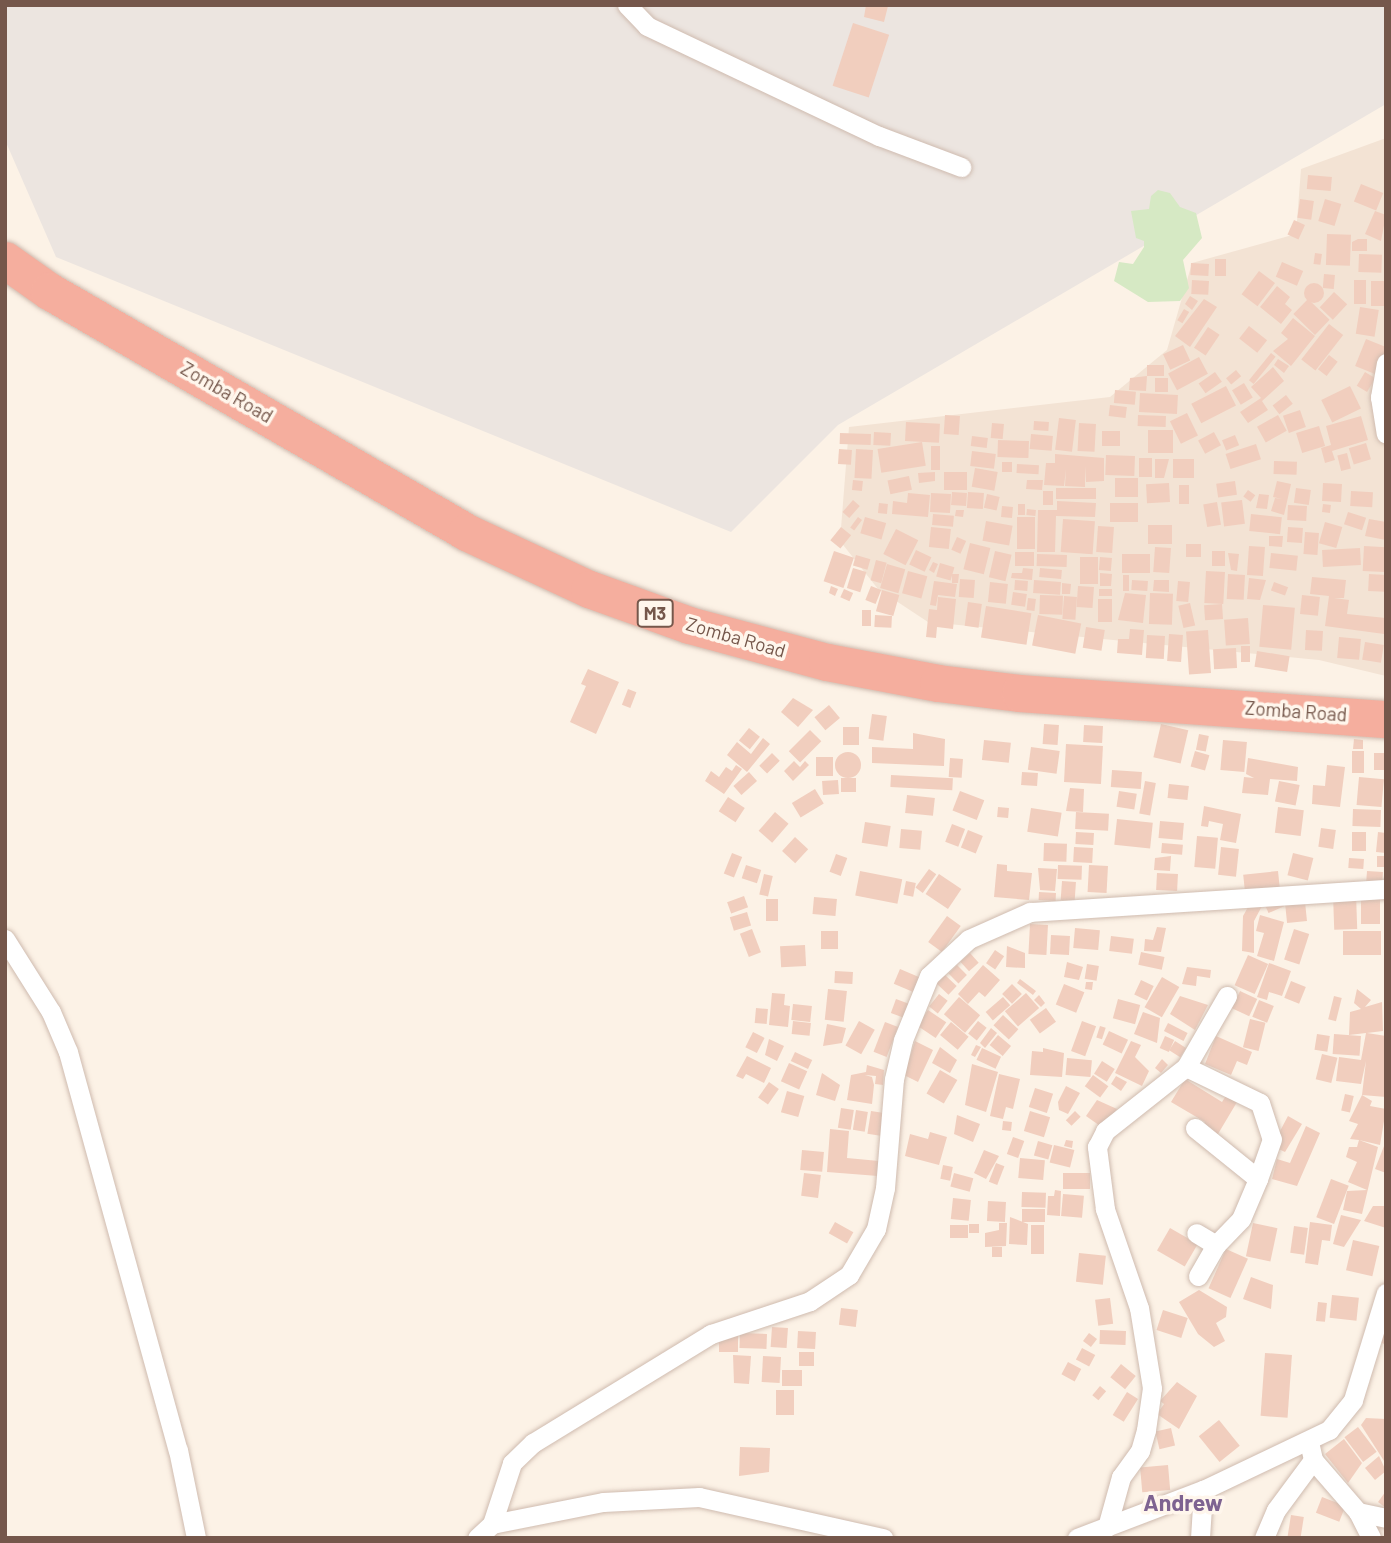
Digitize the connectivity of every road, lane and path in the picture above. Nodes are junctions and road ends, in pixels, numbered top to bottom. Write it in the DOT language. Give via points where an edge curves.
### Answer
graph roads {
  1 [pos="627,5"];
  2 [pos="961,167"];
  3 [pos="5,260"];
  4 [pos="1386,363"];
  5 [pos="1386,434"];
  6 [pos="1386,719"];
  7 [pos="1386,889"];
  8 [pos="5,939"];
  9 [pos="1227,996"];
  10 [pos="1186,1067"];
  11 [pos="1195,1128"];
  12 [pos="1258,1179"];
  13 [pos="1196,1233"];
  14 [pos="1216,1245"];
  15 [pos="1198,1276"];
  16 [pos="1386,1293"];
  17 [pos="1311,1451"];
  18 [pos="1203,1490"];
  19 [pos="1358,1512"];
  20 [pos="1386,1518"];
  21 [pos="492,1524"];
  22 [pos="1107,1527"];
  23 [pos="196,1538"];
  24 [pos="477,1538"];
  25 [pos="883,1538"];
  26 [pos="1077,1538"];
  27 [pos="1200,1538"];
  28 [pos="1264,1538"];
  29 [pos="1371,1538"];
  1 -- 2 [label="street" via="647,26 879,136"];
  3 -- 6 [label="highway, Zomba Road / M3" via="60,297 466,532 589,589 689,625 827,662 929,682 1020,693"];
  4 -- 5 [label="street" via="1380,397"];
  7 -- 21 [label="street" via="1030,912 970,939 929,976 903,1040 894,1079 886,1188 876,1229 849,1275 810,1301 711,1334 533,1443 512,1463"];
  8 -- 23 [label="street" via="46,1002 68,1052 178,1450"];
  9 -- 10 [label="street"];
  10 -- 12 [label="street" via="1260,1103 1272,1139"];
  10 -- 22 [label="street" via="1105,1131 1097,1147 1105,1209 1139,1308 1152,1388 1143,1440 1121,1477"];
  11 -- 12 [label="street"];
  12 -- 14 [label="street" via="1241,1219"];
  13 -- 14 [label="street"];
  14 -- 15 [label="street"];
  16 -- 17 [label="street" via="1353,1400"];
  17 -- 18 [label="street" via="1268,1456"];
  17 -- 19 [label="street"];
  17 -- 28 [label="street"];
  18 -- 22 [label="street"];
  18 -- 27 [label="street"];
  19 -- 20 [label="street"];
  19 -- 29 [label="street"];
  21 -- 24 [label="street"];
  21 -- 25 [label="street" via="603,1502 699,1497"];
  22 -- 26 [label="street"];
}
